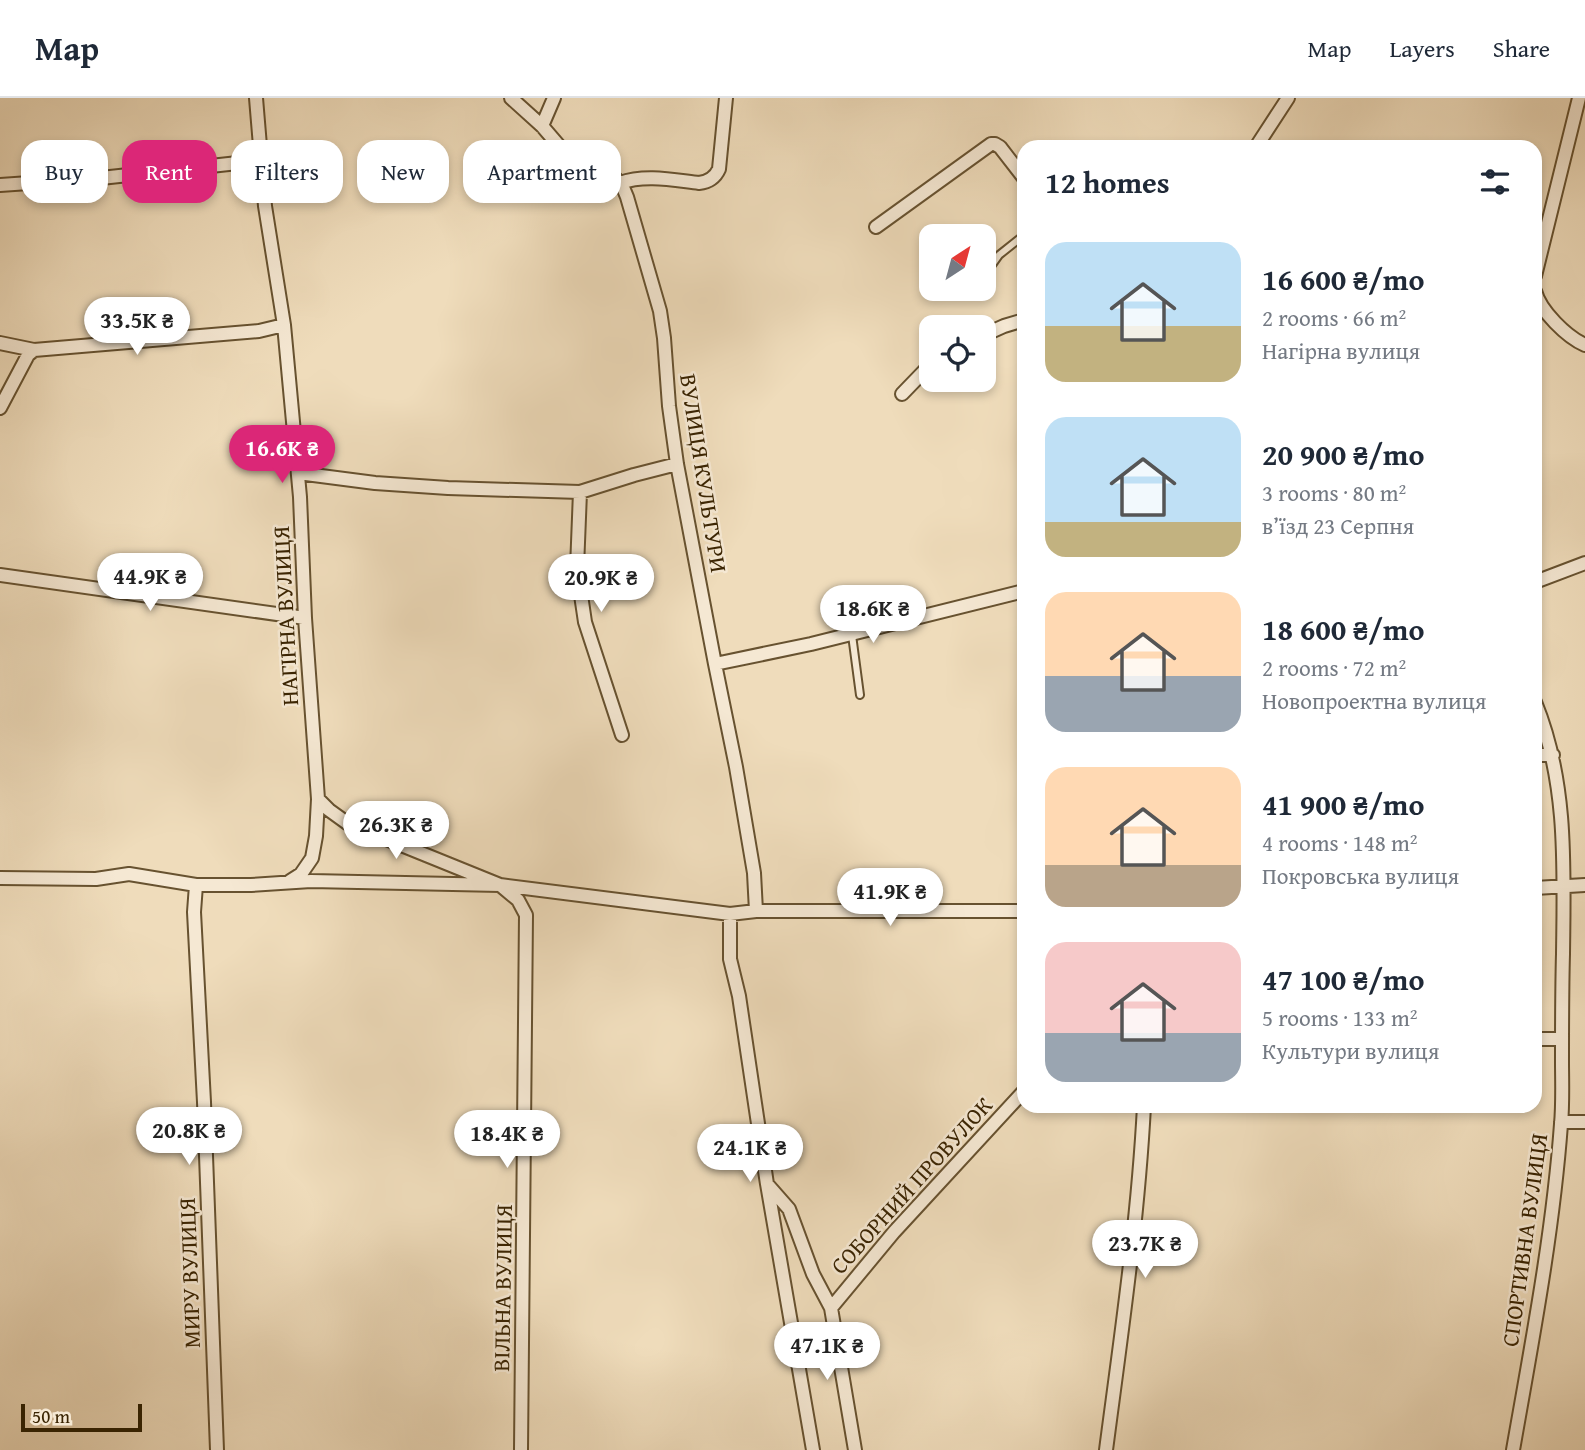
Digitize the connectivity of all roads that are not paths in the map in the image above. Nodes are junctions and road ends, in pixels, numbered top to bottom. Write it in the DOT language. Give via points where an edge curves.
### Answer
graph roads {
  1 [pos="256,98"];
  2 [pos="511,98"];
  3 [pos="554,98"];
  4 [pos="726,98"];
  5 [pos="1288,98"];
  6 [pos="1579,98"];
  7 [pos="542,126"];
  8 [pos="259,140"];
  9 [pos="555,140"];
  10 [pos="1261,140"];
  11 [pos="231,164"];
  12 [pos="1017,168"];
  13 [pos="621,183"];
  14 [pos="0,185"];
  15 [pos="621,185"];
  16 [pos="265,203"];
  17 [pos="876,227"];
  18 [pos="1017,241"];
  19 [pos="1542,248"];
  20 [pos="996,259"];
  21 [pos="1542,306"];
  22 [pos="1017,322"];
  23 [pos="284,325"];
  24 [pos="996,330"];
  25 [pos="0,343"];
  26 [pos="1585,345"];
  27 [pos="34,350"];
  28 [pos="919,376"];
  29 [pos="902,394"];
  30 [pos="0,408"];
  31 [pos="677,464"];
  32 [pos="298,473"];
  33 [pos="580,492"];
  34 [pos="1585,563"];
  35 [pos="0,575"];
  36 [pos="1542,579"];
  37 [pos="1017,592"];
  38 [pos="305,618"];
  39 [pos="852,634"];
  40 [pos="715,664"];
  41 [pos="860,695"];
  42 [pos="1542,720"];
  43 [pos="622,735"];
  44 [pos="1542,755"];
  45 [pos="1553,755"];
  46 [pos="318,799"];
  47 [pos="0,878"];
  48 [pos="290,881"];
  49 [pos="196,885"];
  50 [pos="1585,885"];
  51 [pos="500,886"];
  52 [pos="1564,886"];
  53 [pos="1542,888"];
  54 [pos="756,911"];
  55 [pos="1017,912"];
  56 [pos="730,914"];
  57 [pos="1542,1039"];
  58 [pos="1562,1039"];
  59 [pos="1017,1099"];
  60 [pos="1144,1113"];
  61 [pos="1561,1122"];
  62 [pos="1585,1122"];
  63 [pos="767,1184"];
  64 [pos="831,1308"];
  65 [pos="217,1450"];
  66 [pos="521,1450"];
  67 [pos="813,1450"];
  68 [pos="855,1450"];
  69 [pos="1106,1450"];
  70 [pos="1513,1450"];
  1 -- 8 [label="street, НАГІРНА ВУЛИЦЯ"];
  2 -- 7 [label="street"];
  3 -- 7 [label="street"];
  4 -- 13 [label="street" via="719,169 714,177 702,183 648,178"];
  5 -- 10 [label="street"];
  6 -- 19 [label="street"];
  7 -- 9 [label="street"];
  11 -- 14 [label="street"];
  12 -- 17 [label="street" via="1000,147 991,144"];
  15 -- 31 [label="street, ВУЛИЦЯ КУЛЬТУРИ" via="660,311"];
  16 -- 23 [label="street, НАГІРНА ВУЛИЦЯ"];
  18 -- 20 [label="lane"];
  21 -- 26 [label="street" via="1567,334"];
  22 -- 24 [label="street"];
  23 -- 27 [label="street"];
  23 -- 32 [label="street, НАГІРНА ВУЛИЦЯ"];
  25 -- 27 [label="street"];
  27 -- 30 [label="street"];
  28 -- 29 [label="street"];
  31 -- 33 [label="street"];
  31 -- 40 [label="street, ВУЛИЦЯ КУЛЬТУРИ"];
  32 -- 33 [label="street" via="387,484"];
  32 -- 38 [label="street, НАГІРНА ВУЛИЦЯ"];
  33 -- 43 [label="street" via="577,568 585,622"];
  34 -- 36 [label="street"];
  35 -- 38 [label="street"];
  37 -- 39 [label="street"];
  38 -- 46 [label="street, НАГІРНА ВУЛИЦЯ"];
  39 -- 40 [label="street"];
  39 -- 41 [label="lane"];
  40 -- 54 [label="street, ВУЛИЦЯ КУЛЬТУРИ" via="754,873"];
  42 -- 45 [label="street, СПОРТИВНА ВУЛИЦЯ"];
  44 -- 45 [label="street"];
  45 -- 52 [label="street, СПОРТИВНА ВУЛИЦЯ"];
  46 -- 48 [label="street, НАГІРНА ВУЛИЦЯ" via="312,859"];
  46 -- 51 [label="street" via="347,823"];
  47 -- 49 [label="street" via="96,879 129,874"];
  48 -- 49 [label="street"];
  48 -- 51 [label="street"];
  49 -- 65 [label="street, МИРУ ВУЛИЦЯ"];
  50 -- 52 [label="street"];
  51 -- 56 [label="street"];
  51 -- 66 [label="street, ВІЛЬНА ВУЛИЦЯ" via="518,900 526,915"];
  52 -- 53 [label="street"];
  52 -- 58 [label="street, СПОРТИВНА ВУЛИЦЯ"];
  54 -- 55 [label="street"];
  54 -- 56 [label="street"];
  56 -- 63 [label="street" via="730,959"];
  57 -- 58 [label="street"];
  58 -- 61 [label="street, СПОРТИВНА ВУЛИЦЯ"];
  59 -- 64 [label="street, СОБОРНИЙ ПРОВУЛОК"];
  60 -- 69 [label="street"];
  61 -- 62 [label="street"];
  61 -- 70 [label="street, СПОРТИВНА ВУЛИЦЯ" via="1540,1294"];
  63 -- 64 [label="street" via="789,1209"];
  63 -- 67 [label="street"];
  64 -- 68 [label="street"];
}
